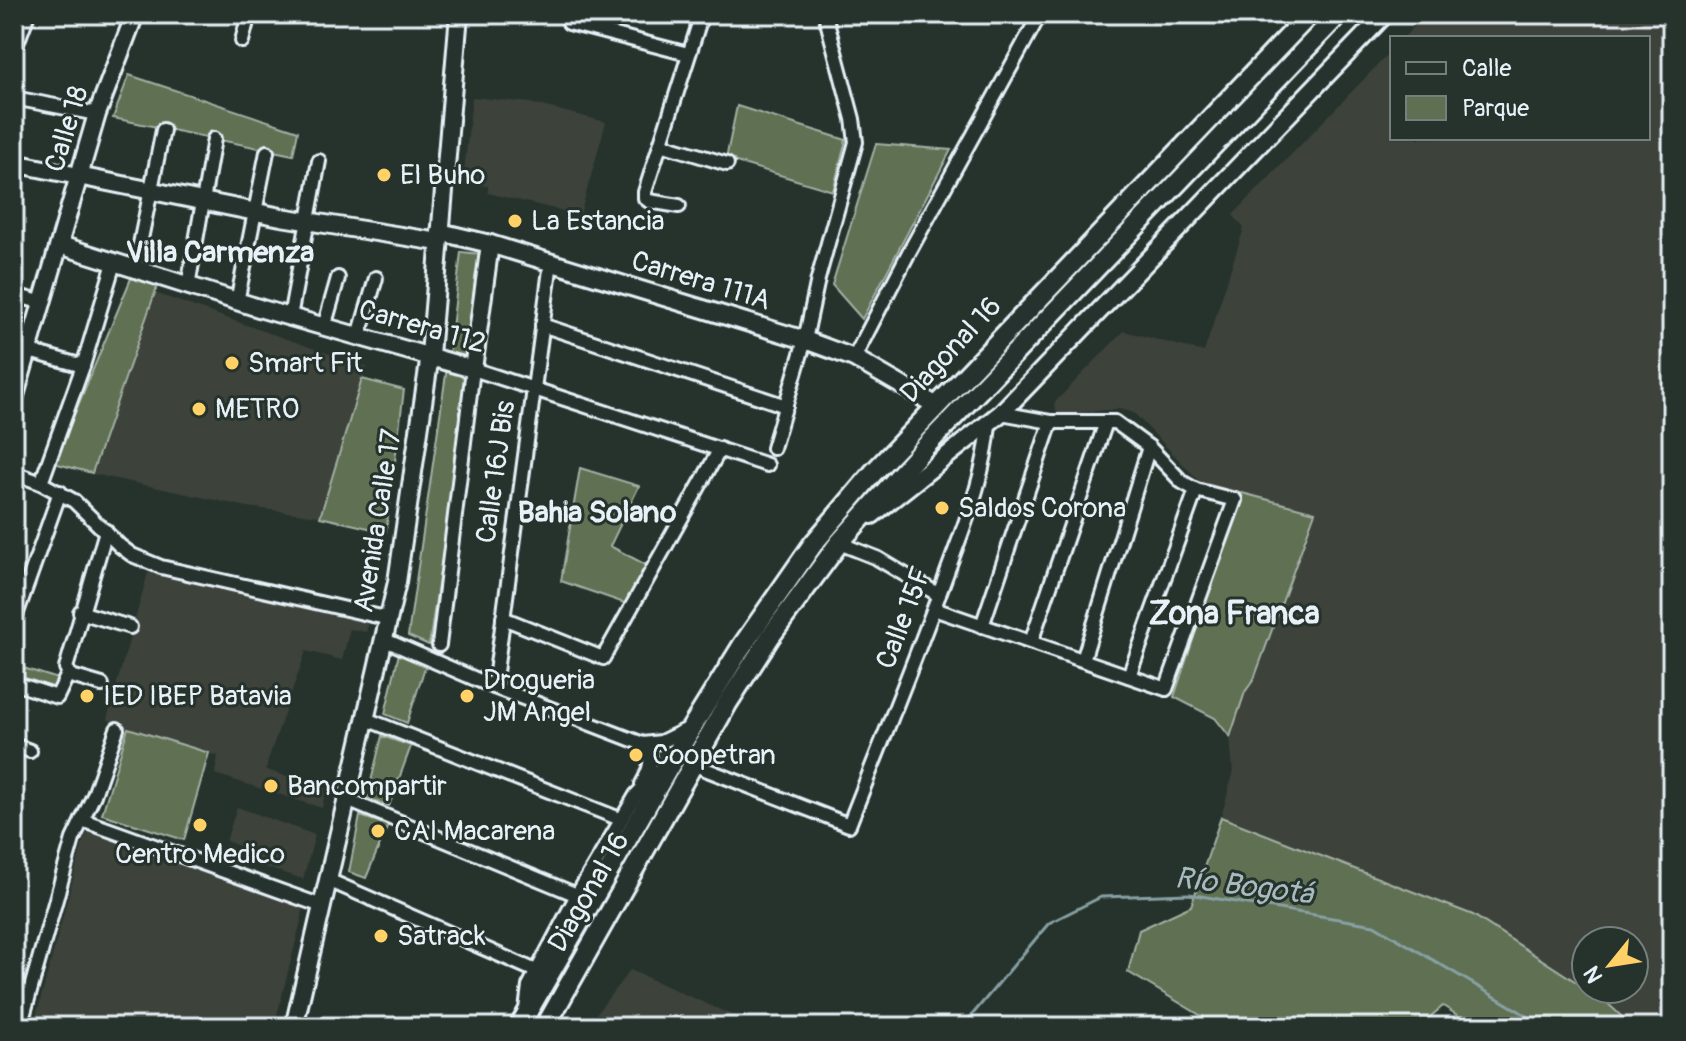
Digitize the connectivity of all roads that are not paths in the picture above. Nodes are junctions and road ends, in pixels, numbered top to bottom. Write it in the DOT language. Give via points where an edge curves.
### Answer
graph roads {
  1 [pos="28,14"];
  2 [pos="135,14"];
  3 [pos="249,14"];
  4 [pos="459,14"];
  5 [pos="702,14"];
  6 [pos="825,14"];
  7 [pos="1040,14"];
  8 [pos="1310,14"];
  9 [pos="1339,14"];
  10 [pos="1385,14"];
  11 [pos="569,23"];
  12 [pos="242,41"];
  13 [pos="14,51"];
  14 [pos="688,54"];
  15 [pos="14,98"];
  16 [pos="97,114"];
  17 [pos="163,130"];
  18 [pos="214,139"];
  19 [pos="661,144"];
  20 [pos="267,152"];
  21 [pos="319,161"];
  22 [pos="14,164"];
  23 [pos="727,164"];
  24 [pos="79,178"];
  25 [pos="151,192"];
  26 [pos="203,202"];
  27 [pos="679,206"];
  28 [pos="255,212"];
  29 [pos="308,221"];
  30 [pos="440,237"];
  31 [pos="490,244"];
  32 [pos="60,245"];
  33 [pos="551,262"];
  34 [pos="114,263"];
  35 [pos="135,269"];
  36 [pos="338,278"];
  37 [pos="376,278"];
  38 [pos="188,286"];
  39 [pos="14,295"];
  40 [pos="237,302"];
  41 [pos="44,303"];
  42 [pos="290,317"];
  43 [pos="542,325"];
  44 [pos="324,327"];
  45 [pos="359,336"];
  46 [pos="805,340"];
  47 [pos="29,351"];
  48 [pos="430,355"];
  49 [pos="854,358"];
  50 [pos="83,366"];
  51 [pos="473,369"];
  52 [pos="534,388"];
  53 [pos="14,399"];
  54 [pos="786,406"];
  55 [pos="937,406"];
  56 [pos="995,419"];
  57 [pos="1051,422"];
  58 [pos="1106,422"];
  59 [pos="1149,447"];
  60 [pos="773,448"];
  61 [pos="720,449"];
  62 [pos="767,465"];
  63 [pos="14,473"];
  64 [pos="41,483"];
  65 [pos="1196,490"];
  66 [pos="60,492"];
  67 [pos="106,531"];
  68 [pos="839,543"];
  69 [pos="939,595"];
  70 [pos="934,609"];
  71 [pos="80,612"];
  72 [pos="503,618"];
  73 [pos="390,619"];
  74 [pos="14,621"];
  75 [pos="982,626"];
  76 [pos="130,627"];
  77 [pos="385,640"];
  78 [pos="1031,642"];
  79 [pos="439,645"];
  80 [pos="1083,660"];
  81 [pos="68,674"];
  82 [pos="1129,676"];
  83 [pos="14,683"];
  84 [pos="102,685"];
  85 [pos="494,687"];
  86 [pos="366,719"];
  87 [pos="692,727"];
  88 [pos="117,729"];
  89 [pos="643,744"];
  90 [pos="14,745"];
  91 [pos="30,751"];
  92 [pos="684,761"];
  93 [pos="636,795"];
  94 [pos="347,800"];
  95 [pos="620,819"];
  96 [pos="82,820"];
  97 [pos="328,880"];
  98 [pos="577,895"];
  99 [pos="322,906"];
  100 [pos="536,971"];
  101 [pos="522,1022"];
  102 [pos="20,1027"];
  103 [pos="294,1027"];
  104 [pos="545,1027"];
  1 -- 13 [label="street"];
  2 -- 16 [label="street, Calle 18"];
  3 -- 12 [label="street"];
  4 -- 30 [label="street, Avenida Calle 17"];
  5 -- 14 [label="street"];
  6 -- 46 [label="street" via="856,142"];
  7 -- 49 [label="street"];
  8 -- 55 [label="main road, Diagonal 16"];
  9 -- 68 [label="main road, Diagonal 16"];
  10 -- 56 [label="street, Diagonal 16"];
  11 -- 14 [label="street"];
  14 -- 19 [label="street"];
  15 -- 16 [label="street"];
  16 -- 24 [label="street, Calle 18"];
  17 -- 25 [label="street"];
  18 -- 26 [label="street"];
  19 -- 23 [label="street"];
  19 -- 27 [label="street" via="645,198"];
  20 -- 28 [label="street"];
  21 -- 29 [label="street"];
  22 -- 24 [label="street, Carrera 111A"];
  24 -- 25 [label="street, Carrera 111A"];
  24 -- 32 [label="street, Calle 18"];
  25 -- 26 [label="street, Carrera 111A"];
  25 -- 35 [label="street"];
  26 -- 28 [label="street, Carrera 111A"];
  26 -- 38 [label="street"];
  28 -- 29 [label="street, Carrera 111A"];
  28 -- 40 [label="street"];
  29 -- 30 [label="street, Carrera 111A"];
  29 -- 42 [label="street"];
  30 -- 31 [label="street, Carrera 111A"];
  30 -- 48 [label="street, Avenida Calle 17"];
  31 -- 33 [label="street, Carrera 111A"];
  31 -- 51 [label="street, Calle 16J Bis"];
  32 -- 34 [label="street, Carrera 112"];
  32 -- 41 [label="street, Calle 18"];
  33 -- 43 [label="street, Calle 16J Bis"];
  33 -- 46 [label="street, Carrera 111A"];
  34 -- 35 [label="street, Carrera 112"];
  34 -- 50 [label="street"];
  35 -- 38 [label="street, Carrera 112"];
  36 -- 44 [label="street"];
  37 -- 45 [label="street"];
  38 -- 40 [label="street, Carrera 112"];
  39 -- 41 [label="street"];
  40 -- 42 [label="street, Carrera 112"];
  41 -- 47 [label="street, Calle 18"];
  42 -- 44 [label="street, Carrera 112"];
  43 -- 52 [label="street, Calle 16J Bis"];
  43 -- 54 [label="street"];
  44 -- 45 [label="street, Carrera 112"];
  45 -- 48 [label="street, Carrera 112"];
  46 -- 49 [label="street, Carrera 111A"];
  46 -- 54 [label="street"];
  47 -- 50 [label="street"];
  47 -- 53 [label="street, Calle 18"];
  48 -- 51 [label="street, Carrera 112"];
  48 -- 73 [label="street, Avenida Calle 17"];
  49 -- 55 [label="street, Carrera 111A"];
  50 -- 64 [label="street"];
  51 -- 52 [label="street, Carrera 112"];
  51 -- 79 [label="street, Calle 16J Bis"];
  52 -- 61 [label="street, Carrera 112"];
  52 -- 72 [label="street, Calle 16J Bis"];
  54 -- 60 [label="street"];
  55 -- 87 [label="main road, Diagonal 16" via="798,563"];
  56 -- 57 [label="street"];
  56 -- 68 [label="street, Diagonal 16"];
  56 -- 69 [label="street, Calle 15F" via="974,500"];
  57 -- 58 [label="street"];
  57 -- 75 [label="street"];
  58 -- 59 [label="street" via="1122,426"];
  58 -- 78 [label="street"];
  59 -- 65 [label="street"];
  59 -- 80 [label="street"];
  61 -- 62 [label="street, Carrera 112"];
  61 -- 72 [label="street" via="603,658"];
  63 -- 64 [label="street"];
  64 -- 66 [label="street"];
  65 -- 82 [label="street"];
  65 -- 82 [label="street" via="1235,500 1166,689"];
  66 -- 67 [label="street"];
  66 -- 74 [label="street"];
  67 -- 71 [label="street"];
  67 -- 73 [label="street" via="132,555 161,567"];
  68 -- 69 [label="street" via="877,558"];
  68 -- 92 [label="main road, Diagonal 16"];
  69 -- 70 [label="street, Calle 15F"];
  70 -- 75 [label="street"];
  70 -- 92 [label="street, Calle 15F" via="849,825"];
  71 -- 76 [label="street"];
  71 -- 81 [label="street"];
  72 -- 85 [label="street, Calle 16J Bis"];
  73 -- 77 [label="street, Avenida Calle 17"];
  75 -- 78 [label="street"];
  77 -- 85 [label="street"];
  77 -- 86 [label="street, Avenida Calle 17"];
  78 -- 80 [label="street"];
  80 -- 82 [label="street"];
  81 -- 83 [label="street" via="57,697"];
  81 -- 84 [label="street"];
  85 -- 89 [label="street"];
  86 -- 94 [label="street, Avenida Calle 17"];
  86 -- 95 [label="street"];
  87 -- 89 [label="street" via="661,742"];
  87 -- 92 [label="main road, Diagonal 16"];
  88 -- 96 [label="street"];
  89 -- 93 [label="street" via="650,764"];
  90 -- 91 [label="street"];
  92 -- 93 [label="street, Diagonal 16"];
  92 -- 101 [label="main road, Diagonal 16"];
  92 -- 104 [label="main road, Diagonal 16"];
  93 -- 95 [label="street, Diagonal 16"];
  94 -- 97 [label="street, Avenida Calle 17"];
  94 -- 98 [label="street"];
  95 -- 98 [label="street, Diagonal 16"];
  96 -- 99 [label="street"];
  96 -- 102 [label="street"];
  97 -- 99 [label="street, Avenida Calle 17"];
  97 -- 100 [label="street"];
  98 -- 100 [label="street, Diagonal 16"];
  99 -- 103 [label="street, Avenida Calle 17"];
  100 -- 101 [label="street, Diagonal 16"];
}
